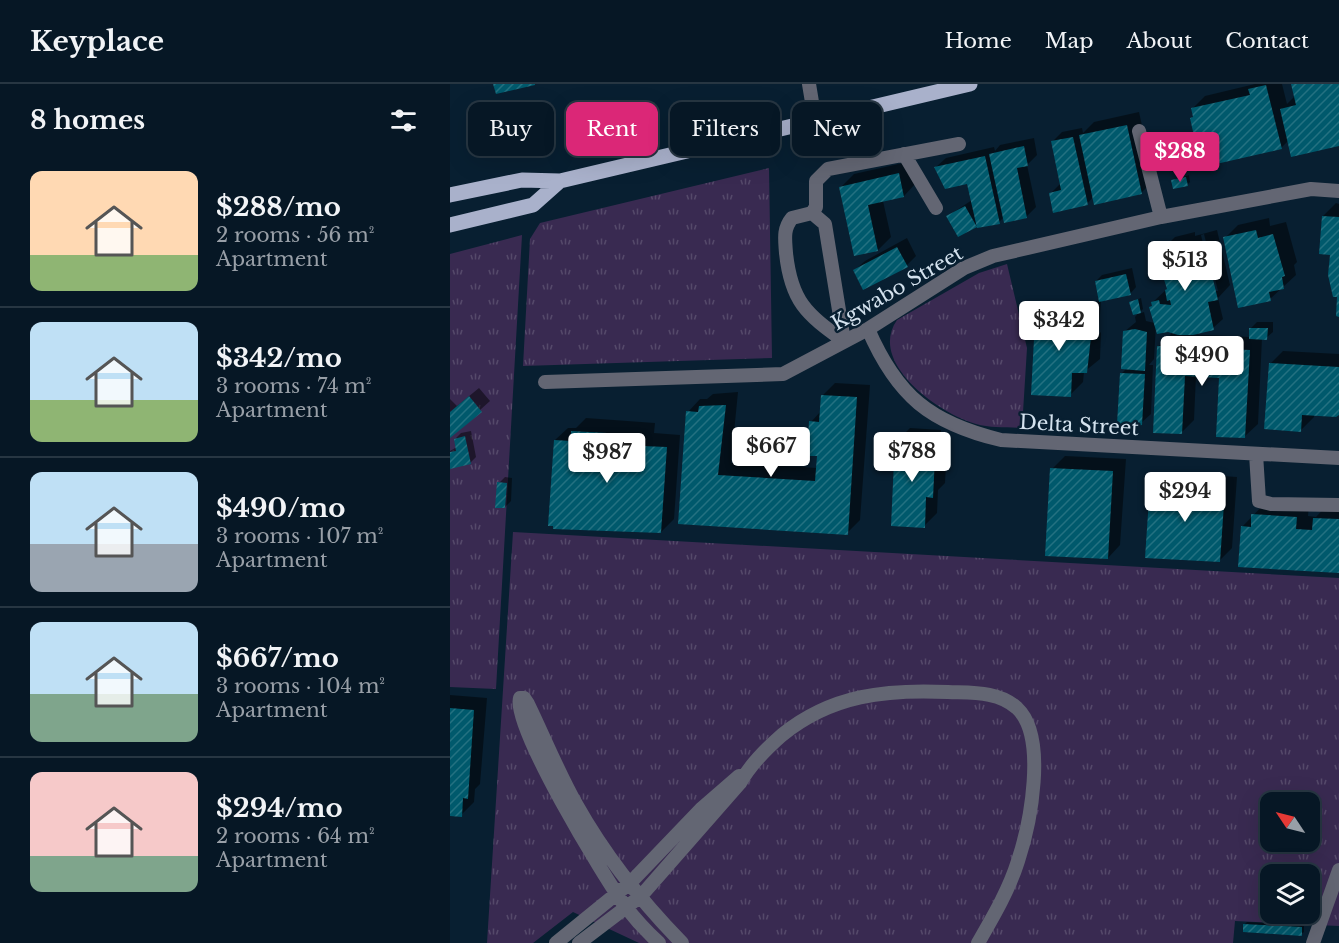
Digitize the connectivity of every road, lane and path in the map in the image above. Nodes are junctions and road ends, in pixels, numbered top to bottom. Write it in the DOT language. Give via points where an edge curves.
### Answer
graph roads {
  1 [pos="809,84"];
  2 [pos="970,84"];
  3 [pos="812,102"];
  4 [pos="882,104"];
  5 [pos="792,126"];
  6 [pos="1139,131"];
  7 [pos="959,144"];
  8 [pos="904,154"];
  9 [pos="560,181"];
  10 [pos="1339,191"];
  11 [pos="450,195"];
  12 [pos="936,208"];
  13 [pos="812,213"];
  14 [pos="1161,217"];
  15 [pos="450,225"];
  16 [pos="868,328"];
  17 [pos="844,341"];
  18 [pos="545,382"];
  19 [pos="1256,454"];
  20 [pos="1339,458"];
  21 [pos="1339,505"];
  22 [pos="746,772"];
  23 [pos="1339,870"];
  24 [pos="631,882"];
  25 [pos="617,895"];
  26 [pos="641,896"];
  27 [pos="627,909"];
  28 [pos="556,943"];
  29 [pos="579,943"];
  30 [pos="659,943"];
  31 [pos="682,943"];
  32 [pos="978,943"];
  33 [pos="1313,943"];
  1 -- 3 [label="street"];
  2 -- 4 [label="main road"];
  5 -- 9 [label="main road"];
  6 -- 14 [label="street"];
  7 -- 8 [label="street"];
  8 -- 12 [label="street"];
  8 -- 13 [label="street" via="828,169 816,181 816,207"];
  9 -- 11 [label="main road" via="522,180"];
  9 -- 15 [label="main road" via="533,205"];
  10 -- 14 [label="street, Kgwabo Street" via="1311,189"];
  13 -- 17 [label="street" via="825,224"];
  13 -- 17 [label="street" via="792,218 784,232 794,294 804,308"];
  14 -- 16 [label="street, Kgwabo Street" via="993,256 939,282"];
  16 -- 17 [label="street, Kgwabo Street"];
  16 -- 19 [label="street, Delta Street" via="886,366 920,407 976,435 1001,440"];
  17 -- 18 [label="street, Kgwabo Street" via="799,367 775,375"];
  19 -- 20 [label="street, Delta Street"];
  19 -- 21 [label="street" via="1259,501"];
  22 -- 24 [label="street" via="732,780"];
  22 -- 26 [label="street"];
  22 -- 32 [label="street" via="801,720 834,703 867,694 906,690 992,694 1018,709 1031,730 1034,751 1030,812 1018,861"];
  23 -- 33 [label="street"];
  24 -- 25 [label="street"];
  24 -- 25 [label="street" via="575,802 528,704 520,698 519,708 548,778"];
  24 -- 26 [label="street"];
  25 -- 27 [label="street"];
  25 -- 28 [label="street"];
  26 -- 27 [label="street"];
  26 -- 31 [label="street"];
  27 -- 29 [label="street"];
  27 -- 30 [label="street"];
}
